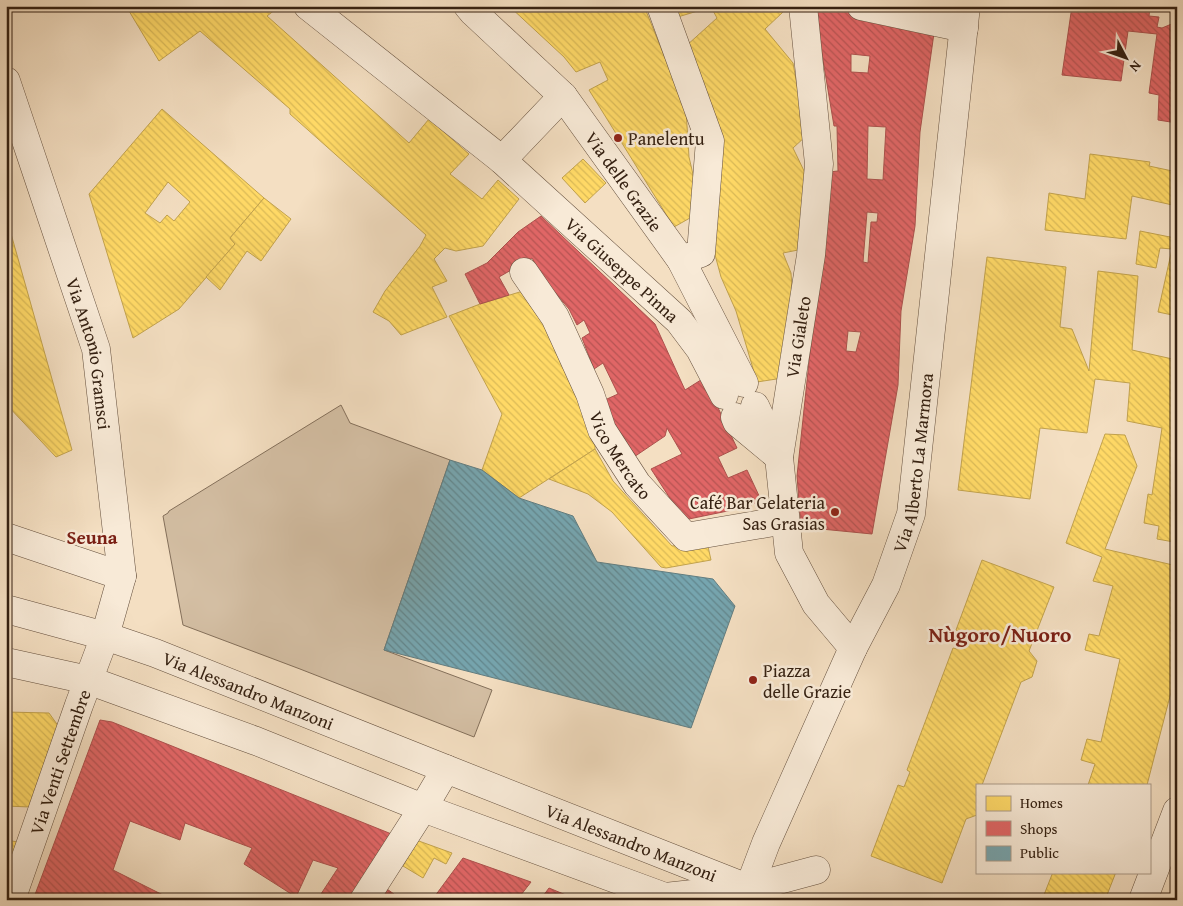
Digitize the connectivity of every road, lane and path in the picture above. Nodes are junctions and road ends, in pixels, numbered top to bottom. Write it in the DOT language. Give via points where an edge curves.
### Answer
graph roads {
  1 [pos="308,6"];
  2 [pos="661,6"];
  3 [pos="803,6"];
  4 [pos="861,6"];
  5 [pos="473,8"];
  6 [pos="965,17"];
  7 [pos="6,81"];
  8 [pos="563,96"];
  9 [pos="502,160"];
  10 [pos="682,260"];
  11 [pos="524,272"];
  12 [pos="739,400"];
  13 [pos="779,457"];
  14 [pos="785,520"];
  15 [pos="6,537"];
  16 [pos="122,576"];
  17 [pos="6,609"];
  18 [pos="105,636"];
  19 [pos="853,648"];
  20 [pos="6,662"];
  21 [pos="41,670"];
  22 [pos="88,680"];
  23 [pos="6,681"];
  24 [pos="446,769"];
  25 [pos="423,808"];
  26 [pos="1177,811"];
  27 [pos="816,870"];
  28 [pos="749,896"];
  29 [pos="12,900"];
  30 [pos="364,900"];
  31 [pos="1143,900"];
  1 -- 9 [label="street, Via Giuseppe Pinna"];
  2 -- 10 [label="street" via="710,141 701,253"];
  3 -- 13 [label="street, Via Gialeto" via="819,164 811,255"];
  4 -- 6 [label="street"];
  5 -- 8 [label="street, Via delle Grazie"];
  6 -- 19 [label="street, Via Alberto La Marmora" via="911,514 886,585"];
  7 -- 16 [label="street, Via Antonio Gramsci" via="96,349"];
  8 -- 9 [label="street"];
  8 -- 10 [label="street, Via delle Grazie"];
  9 -- 12 [label="street, Via Giuseppe Pinna" via="679,321"];
  10 -- 12 [label="street, Via delle Grazie"];
  11 -- 14 [label="street, Vico Mercato" via="555,317 590,394 602,430 637,484 686,537"];
  12 -- 13 [label="street, Via delle Grazie"];
  13 -- 14 [label="street, Via Gialeto"];
  14 -- 19 [label="street, Via Gialeto" via="789,554 816,604"];
  15 -- 16 [label="street"];
  16 -- 18 [label="street, Via Antonio Gramsci"];
  17 -- 18 [label="street, Via Alessandro Manzoni"];
  18 -- 22 [label="street"];
  18 -- 24 [label="street, Via Alessandro Manzoni"];
  19 -- 28 [label="street, Via Alberto La Marmora" via="766,843"];
  20 -- 21 [label="street, Via Alessandro Manzoni"];
  21 -- 22 [label="street, Via Alessandro Manzoni"];
  21 -- 23 [label="street, Via Alessandro Manzoni"];
  22 -- 25 [label="street, Via Alessandro Manzoni" via="256,741"];
  22 -- 29 [label="street, Via Venti Settembre"];
  24 -- 25 [label="street"];
  24 -- 28 [label="street, Via Alessandro Manzoni"];
  25 -- 28 [label="street, Via Alessandro Manzoni" via="665,897"];
  25 -- 30 [label="street"];
  26 -- 31 [label="street"];
  27 -- 28 [label="street"];
}
